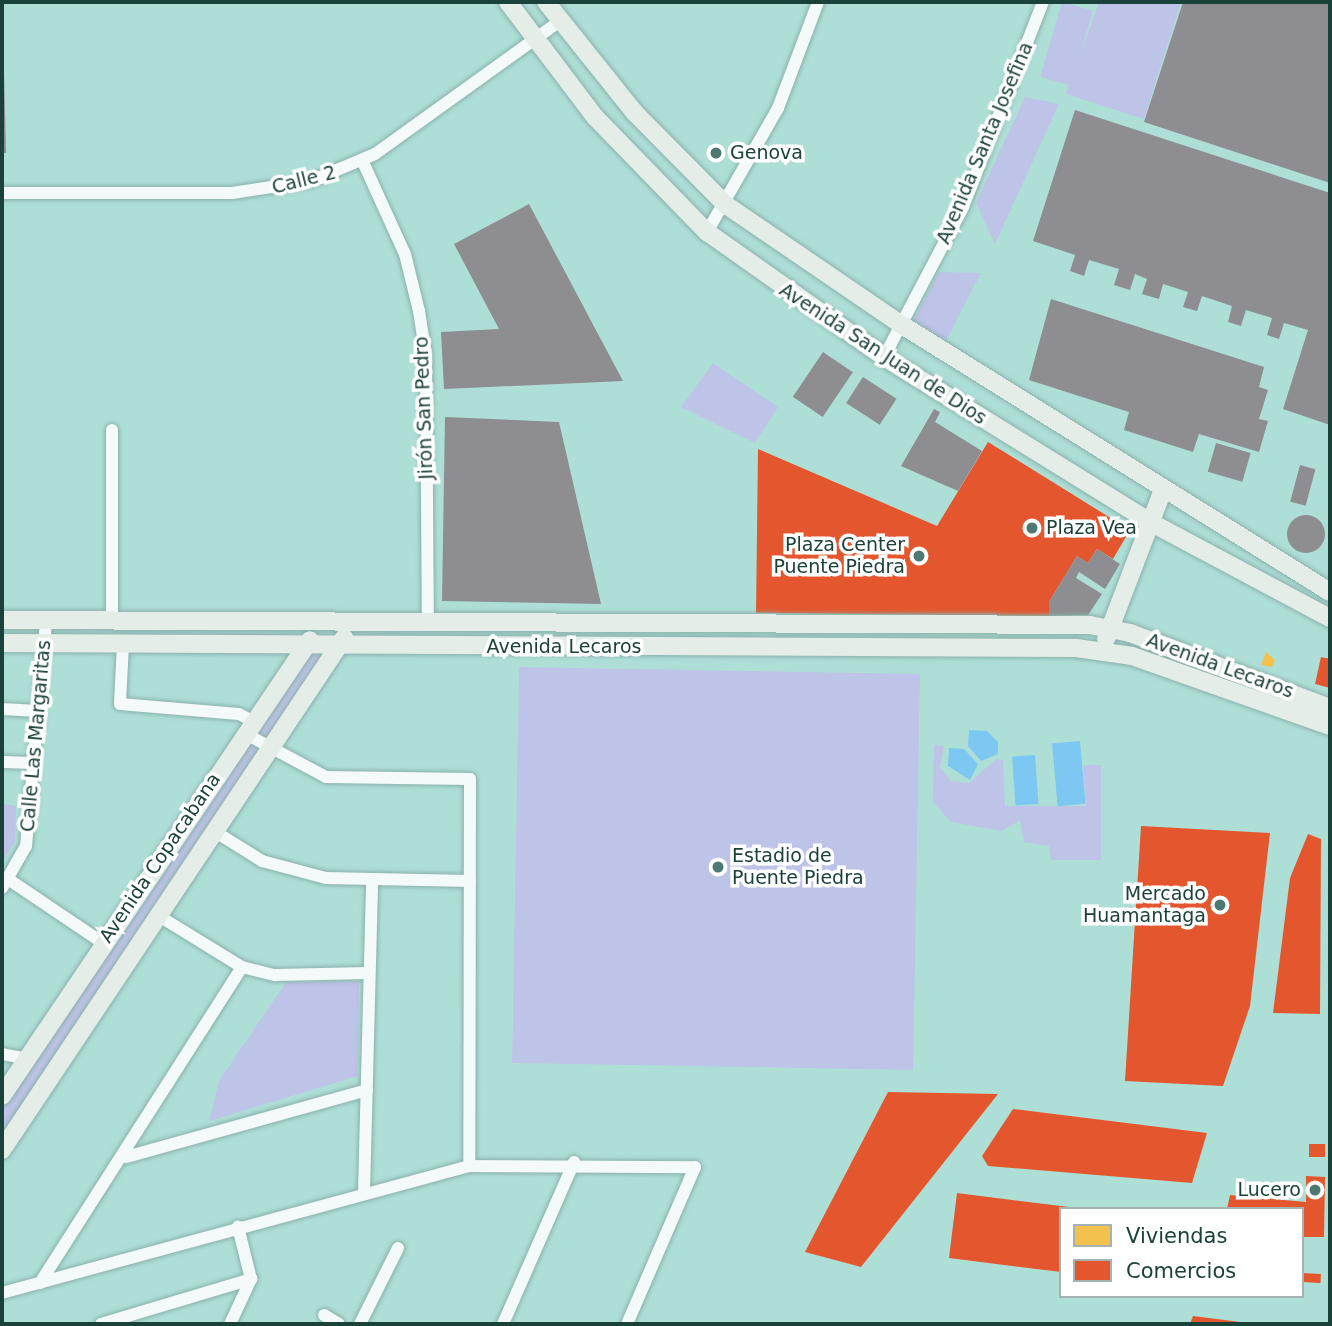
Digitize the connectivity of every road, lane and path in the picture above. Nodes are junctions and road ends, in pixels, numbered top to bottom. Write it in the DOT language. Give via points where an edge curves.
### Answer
graph roads {
  1 [pos="547,2"];
  2 [pos="818,2"];
  3 [pos="1042,2"];
  4 [pos="513,4"];
  5 [pos="560,21"];
  6 [pos="535,39"];
  7 [pos="363,162"];
  8 [pos="2,194"];
  9 [pos="726,205"];
  10 [pos="707,232"];
  11 [pos="902,325"];
  12 [pos="884,358"];
  13 [pos="112,430"];
  14 [pos="1162,492"];
  15 [pos="1150,522"];
  16 [pos="1330,592"];
  17 [pos="1330,618"];
  18 [pos="2,620"];
  19 [pos="46,620"];
  20 [pos="112,620"];
  21 [pos="321,622"];
  22 [pos="353,623"];
  23 [pos="428,623"];
  24 [pos="1108,628"];
  25 [pos="2,643"];
  26 [pos="44,643"];
  27 [pos="123,644"];
  28 [pos="306,645"];
  29 [pos="340,645"];
  30 [pos="1104,650"];
  31 [pos="1330,708"];
  32 [pos="2,709"];
  33 [pos="38,711"];
  34 [pos="1330,726"];
  35 [pos="249,727"];
  36 [pos="268,748"];
  37 [pos="2,762"];
  38 [pos="33,762"];
  39 [pos="214,831"];
  40 [pos="372,880"];
  41 [pos="470,881"];
  42 [pos="5,883"];
  43 [pos="159,916"];
  44 [pos="103,943"];
  45 [pos="242,967"];
  46 [pos="367,973"];
  47 [pos="2,1054"];
  48 [pos="27,1059"];
  49 [pos="367,1090"];
  50 [pos="2,1096"];
  51 [pos="2,1150"];
  52 [pos="126,1157"];
  53 [pos="574,1162"];
  54 [pos="469,1166"];
  55 [pos="364,1192"];
  56 [pos="238,1227"];
  57 [pos="398,1248"];
  58 [pos="251,1279"];
  59 [pos="40,1283"];
  60 [pos="2,1293"];
  61 [pos="324,1315"];
  62 [pos="113,1322"];
  63 [pos="101,1324"];
  64 [pos="230,1324"];
  65 [pos="339,1324"];
  66 [pos="360,1324"];
  67 [pos="503,1324"];
  68 [pos="627,1324"];
  1 -- 5 [label="main road, Avenida San Juan de Dios"];
  2 -- 9 [label="street" via="778,108"];
  3 -- 11 [label="street, Avenida Santa Josefina" via="962,207"];
  4 -- 6 [label="main road, Avenida San Juan de Dios"];
  5 -- 6 [label="street, Calle 2"];
  5 -- 9 [label="main road, Avenida San Juan de Dios" via="634,112"];
  6 -- 7 [label="street, Calle 2"];
  6 -- 10 [label="main road, Avenida San Juan de Dios" via="595,117"];
  7 -- 8 [label="street, Calle 2" via="258,191"];
  7 -- 23 [label="street, Jirón San Pedro" via="405,254 426,356"];
  9 -- 10 [label="street"];
  9 -- 11 [label="main road, Avenida San Juan de Dios"];
  10 -- 12 [label="main road, Avenida San Juan de Dios"];
  11 -- 12 [label="street, Avenida Santa Josefina"];
  11 -- 14 [label="main road, Avenida San Juan de Dios"];
  12 -- 15 [label="main road, Avenida San Juan de Dios"];
  13 -- 20 [label="street"];
  14 -- 15 [label="main road"];
  14 -- 16 [label="main road, Avenida San Juan de Dios"];
  15 -- 17 [label="main road, Avenida San Juan de Dios"];
  15 -- 24 [label="main road"];
  18 -- 19 [label="main road, Avenida Lecaros"];
  19 -- 20 [label="main road, Avenida Lecaros"];
  19 -- 26 [label="street, Calle Las Margaritas"];
  20 -- 21 [label="main road, Avenida Lecaros"];
  21 -- 22 [label="main road, Avenida Lecaros"];
  21 -- 28 [label="main road, Avenida Copacabana"];
  22 -- 23 [label="main road, Avenida Lecaros"];
  22 -- 29 [label="main road"];
  23 -- 24 [label="main road, Avenida Lecaros"];
  24 -- 30 [label="main road"];
  24 -- 31 [label="main road, Avenida Lecaros"];
  25 -- 26 [label="main road, Avenida Lecaros"];
  26 -- 27 [label="main road, Avenida Lecaros"];
  26 -- 33 [label="street, Calle Las Margaritas"];
  27 -- 28 [label="main road, Avenida Lecaros"];
  27 -- 35 [label="street" via="120,704 239,714"];
  28 -- 29 [label="main road, Avenida Lecaros"];
  28 -- 35 [label="main road, Avenida Copacabana"];
  29 -- 30 [label="main road, Avenida Lecaros"];
  29 -- 36 [label="main road"];
  30 -- 34 [label="main road, Avenida Lecaros"];
  32 -- 33 [label="street"];
  33 -- 38 [label="street, Calle Las Margaritas"];
  35 -- 36 [label="street"];
  35 -- 44 [label="main road, Avenida Copacabana"];
  36 -- 39 [label="main road"];
  36 -- 41 [label="street" via="326,778 470,779"];
  37 -- 38 [label="street"];
  38 -- 42 [label="street, Calle Las Margaritas" via="26,846"];
  39 -- 40 [label="street" via="292,872"];
  39 -- 43 [label="main road"];
  40 -- 41 [label="street"];
  40 -- 46 [label="street"];
  41 -- 54 [label="street"];
  42 -- 44 [label="street"];
  43 -- 45 [label="street"];
  43 -- 51 [label="main road"];
  44 -- 48 [label="main road, Avenida Copacabana"];
  45 -- 46 [label="street" via="275,975"];
  45 -- 52 [label="street"];
  46 -- 49 [label="street"];
  47 -- 48 [label="street"];
  48 -- 50 [label="main road, Avenida Copacabana"];
  49 -- 52 [label="street"];
  49 -- 55 [label="street"];
  52 -- 59 [label="street"];
  53 -- 54 [label="street"];
  53 -- 67 [label="street"];
  53 -- 68 [label="street" via="695,1167"];
  54 -- 55 [label="street"];
  55 -- 56 [label="street"];
  56 -- 58 [label="street"];
  56 -- 59 [label="street"];
  57 -- 66 [label="street"];
  58 -- 62 [label="street"];
  58 -- 64 [label="street"];
  59 -- 60 [label="street"];
  61 -- 65 [label="street"];
  62 -- 63 [label="street"];
}
